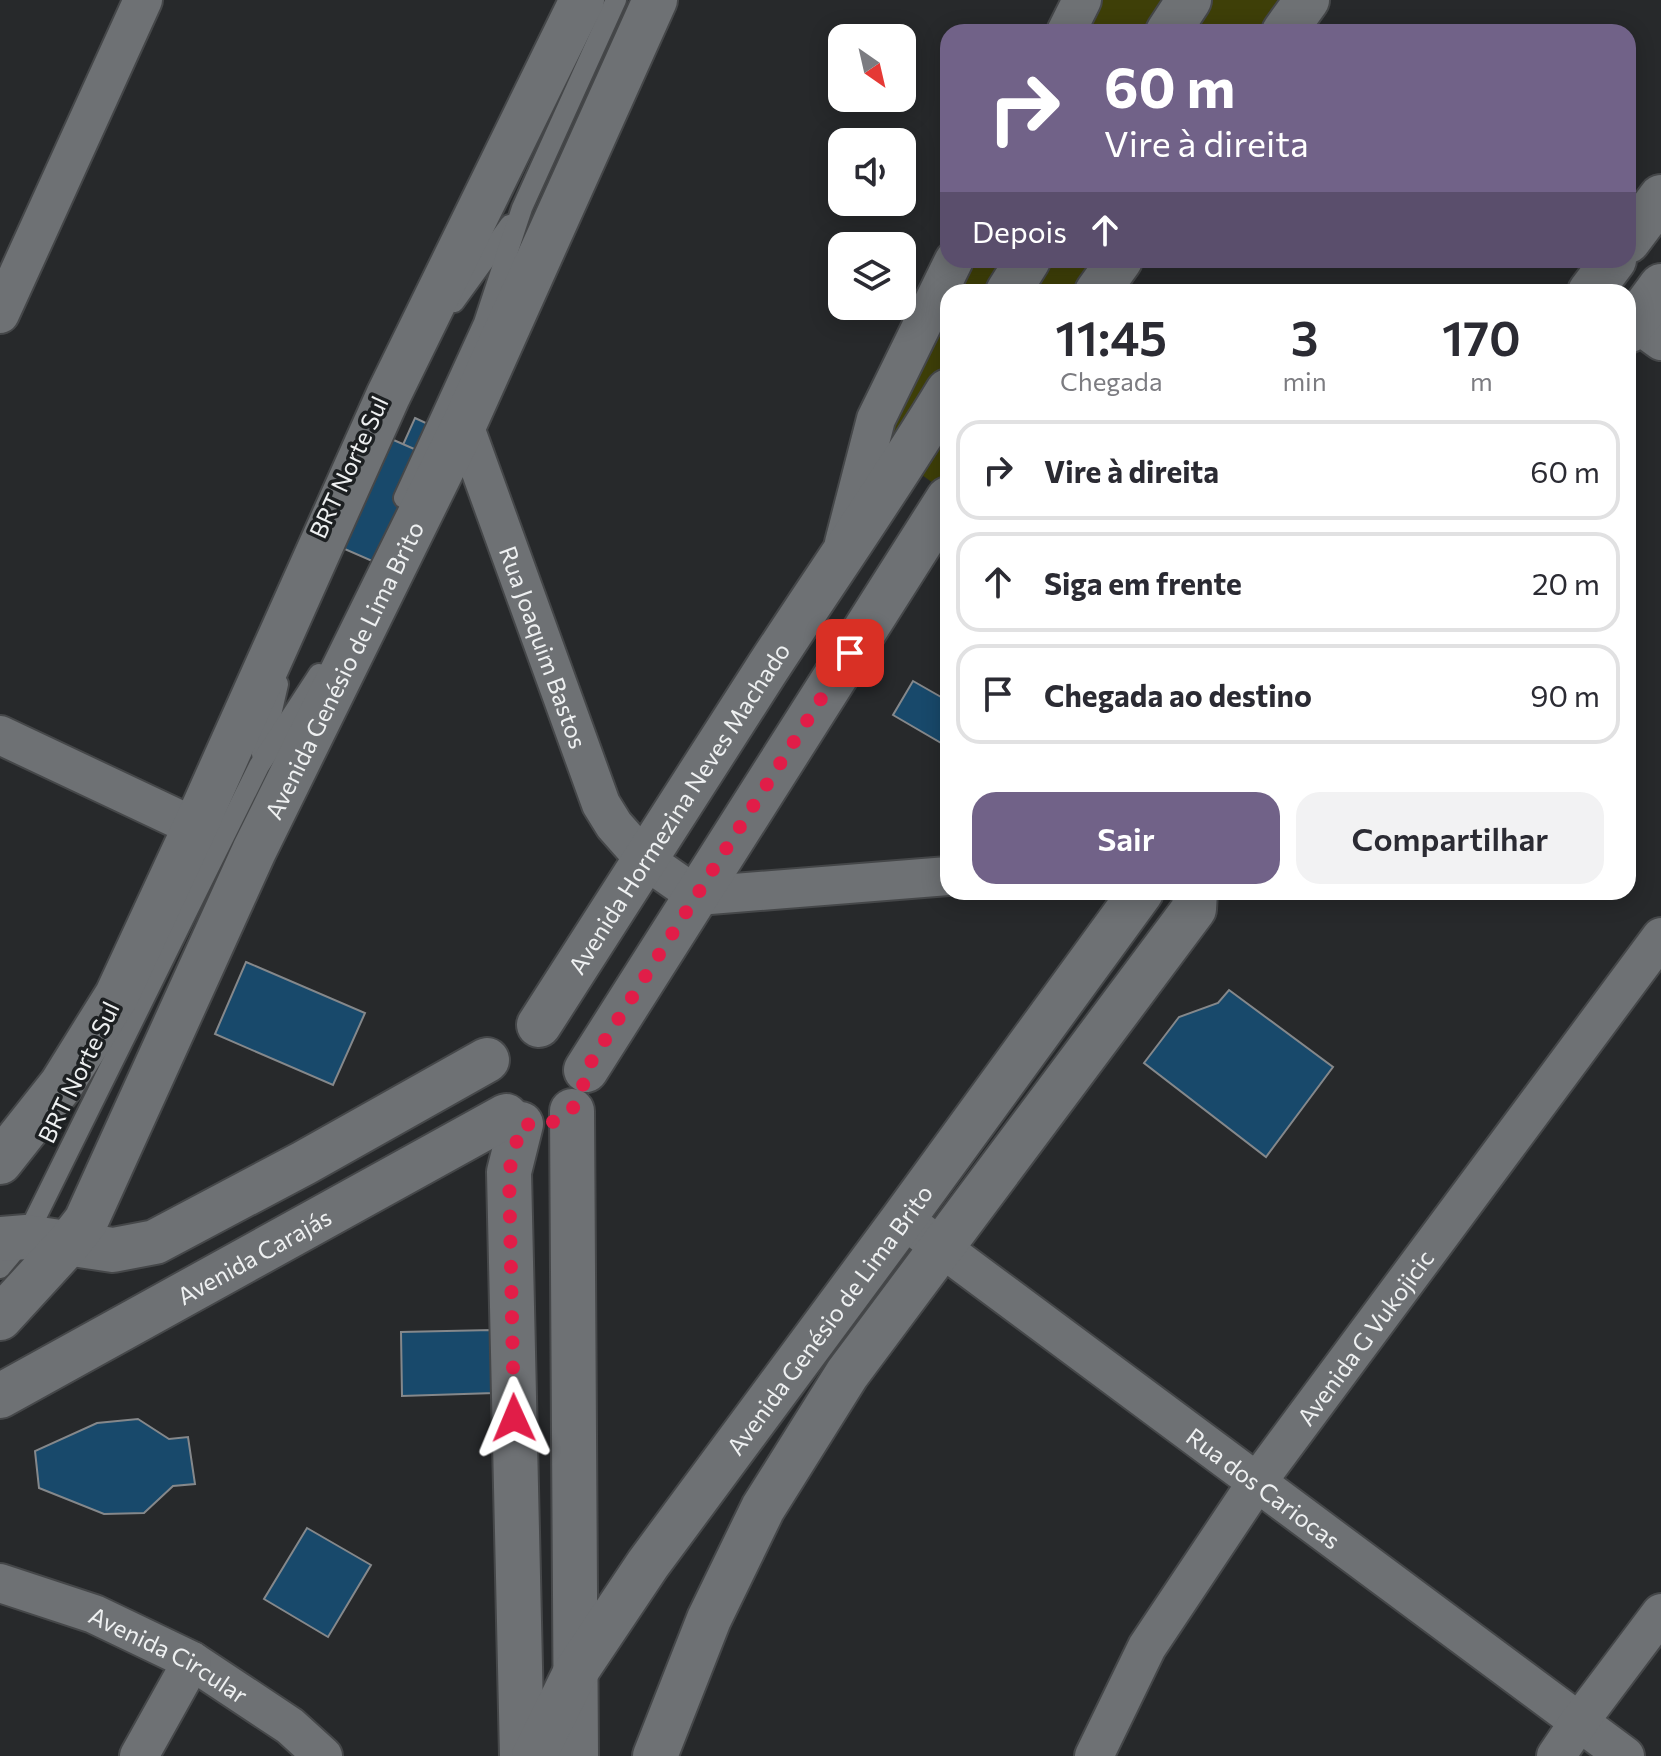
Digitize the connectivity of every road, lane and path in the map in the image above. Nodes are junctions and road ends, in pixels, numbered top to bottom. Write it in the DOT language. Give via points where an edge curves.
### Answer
graph roads {
  1 [pos="143,0"];
  2 [pos="582,0"];
  3 [pos="616,0"];
  4 [pos="655,0"];
  5 [pos="1082,0"];
  6 [pos="1189,0"];
  7 [pos="1307,0"];
  8 [pos="1070,24"];
  9 [pos="1173,24"];
  10 [pos="1290,24"];
  11 [pos="1661,197"];
  12 [pos="522,208"];
  13 [pos="1636,230"];
  14 [pos="1661,286"];
  15 [pos="940,289"];
  16 [pos="0,314"];
  17 [pos="1638,328"];
  18 [pos="940,404"];
  19 [pos="464,425"];
  20 [pos="940,510"];
  21 [pos="395,518"];
  22 [pos="383,545"];
  23 [pos="841,556"];
  24 [pos="0,735"];
  25 [pos="259,766"];
  26 [pos="195,827"];
  27 [pos="644,859"];
  28 [pos="940,877"];
  29 [pos="697,896"];
  30 [pos="1135,900"];
  31 [pos="1195,900"];
  32 [pos="1661,937"];
  33 [pos="539,1025"];
  34 [pos="487,1060"];
  35 [pos="586,1070"];
  36 [pos="572,1111"];
  37 [pos="514,1120"];
  38 [pos="0,1162"];
  39 [pos="903,1219"];
  40 [pos="23,1247"];
  41 [pos="940,1247"];
  42 [pos="0,1318"];
  43 [pos="0,1396"];
  44 [pos="1257,1482"];
  45 [pos="0,1583"];
  46 [pos="1661,1613"];
  47 [pos="192,1661"];
  48 [pos="575,1673"];
  49 [pos="1579,1722"];
  50 [pos="139,1756"];
  51 [pos="323,1756"];
  52 [pos="522,1756"];
  53 [pos="534,1756"];
  54 [pos="576,1756"];
  55 [pos="655,1756"];
  56 [pos="1094,1756"];
  57 [pos="1556,1756"];
  58 [pos="1625,1756"];
  1 -- 16 [label="street"];
  2 -- 26 [label="main road" via="388,396"];
  3 -- 12 [label="lane, BRT Norte Sul"];
  4 -- 19 [label="main road, Avenida Genésio de Lima Brito"];
  5 -- 8 [label="street"];
  6 -- 9 [label="main road"];
  7 -- 10 [label="main road"];
  11 -- 13 [label="main road"];
  12 -- 21 [label="lane, BRT Norte Sul" via="484,323"];
  12 -- 25 [label="lane, BRT Norte Sul" via="449,308 279,681"];
  14 -- 17 [label="main road"];
  15 -- 23 [label="street" via="876,419"];
  18 -- 23 [label="main road, Avenida Hormezina Neves Machado"];
  19 -- 27 [label="street, Rua Joaquim Bastos" via="601,804"];
  19 -- 40 [label="main road, Avenida Genésio de Lima Brito" via="254,851 86,1221"];
  20 -- 29 [label="main road"];
  22 -- 25 [label="lane, BRT Norte Sul" via="312,688"];
  23 -- 27 [label="main road, Avenida Hormezina Neves Machado"];
  24 -- 26 [label="street"];
  25 -- 40 [label="lane, BRT Norte Sul"];
  26 -- 38 [label="main road" via="117,995 61,1085"];
  27 -- 29 [label="street, Rua Joaquim Bastos"];
  27 -- 33 [label="main road, Avenida Hormezina Neves Machado"];
  28 -- 29 [label="street"];
  29 -- 35 [label="main road"];
  30 -- 39 [label="main road, Avenida Genésio de Lima Brito"];
  31 -- 41 [label="main road, Avenida Genésio de Lima Brito" via="1194,909"];
  32 -- 44 [label="street, Avenida G Vukojicic"];
  33 -- 34 [label="main road" via="516,1029 498,1041"];
  33 -- 35 [label="main road" via="561,1032 578,1048"];
  34 -- 37 [label="main road" via="485,1081 492,1101"];
  34 -- 40 [label="main road" via="155,1242 113,1250"];
  35 -- 36 [label="main road" via="583,1092"];
  36 -- 37 [label="main road" via="540,1126"];
  36 -- 48 [label="main road"];
  37 -- 43 [label="main road, Avenida Carajás"];
  37 -- 52 [label="main road" via="509,1172"];
  39 -- 41 [label="street, Rua dos Cariocas"];
  39 -- 48 [label="main road, Avenida Genésio de Lima Brito" via="648,1564"];
  40 -- 42 [label="main road, Avenida Genésio de Lima Brito"];
  41 -- 44 [label="street, Rua dos Cariocas"];
  41 -- 55 [label="main road, Avenida Genésio de Lima Brito" via="847,1374 763,1508 709,1619"];
  44 -- 49 [label="street, Rua dos Cariocas"];
  44 -- 56 [label="street, Avenida G Vukojicic" via="1147,1647"];
  45 -- 47 [label="street, Avenida Circular" via="94,1614"];
  46 -- 49 [label="street"];
  47 -- 50 [label="street"];
  47 -- 51 [label="street, Avenida Circular" via="290,1726"];
  48 -- 53 [label="main road, Avenida Genésio de Lima Brito"];
  48 -- 54 [label="main road"];
  49 -- 57 [label="street"];
  49 -- 58 [label="street, Rua dos Cariocas"];
}
